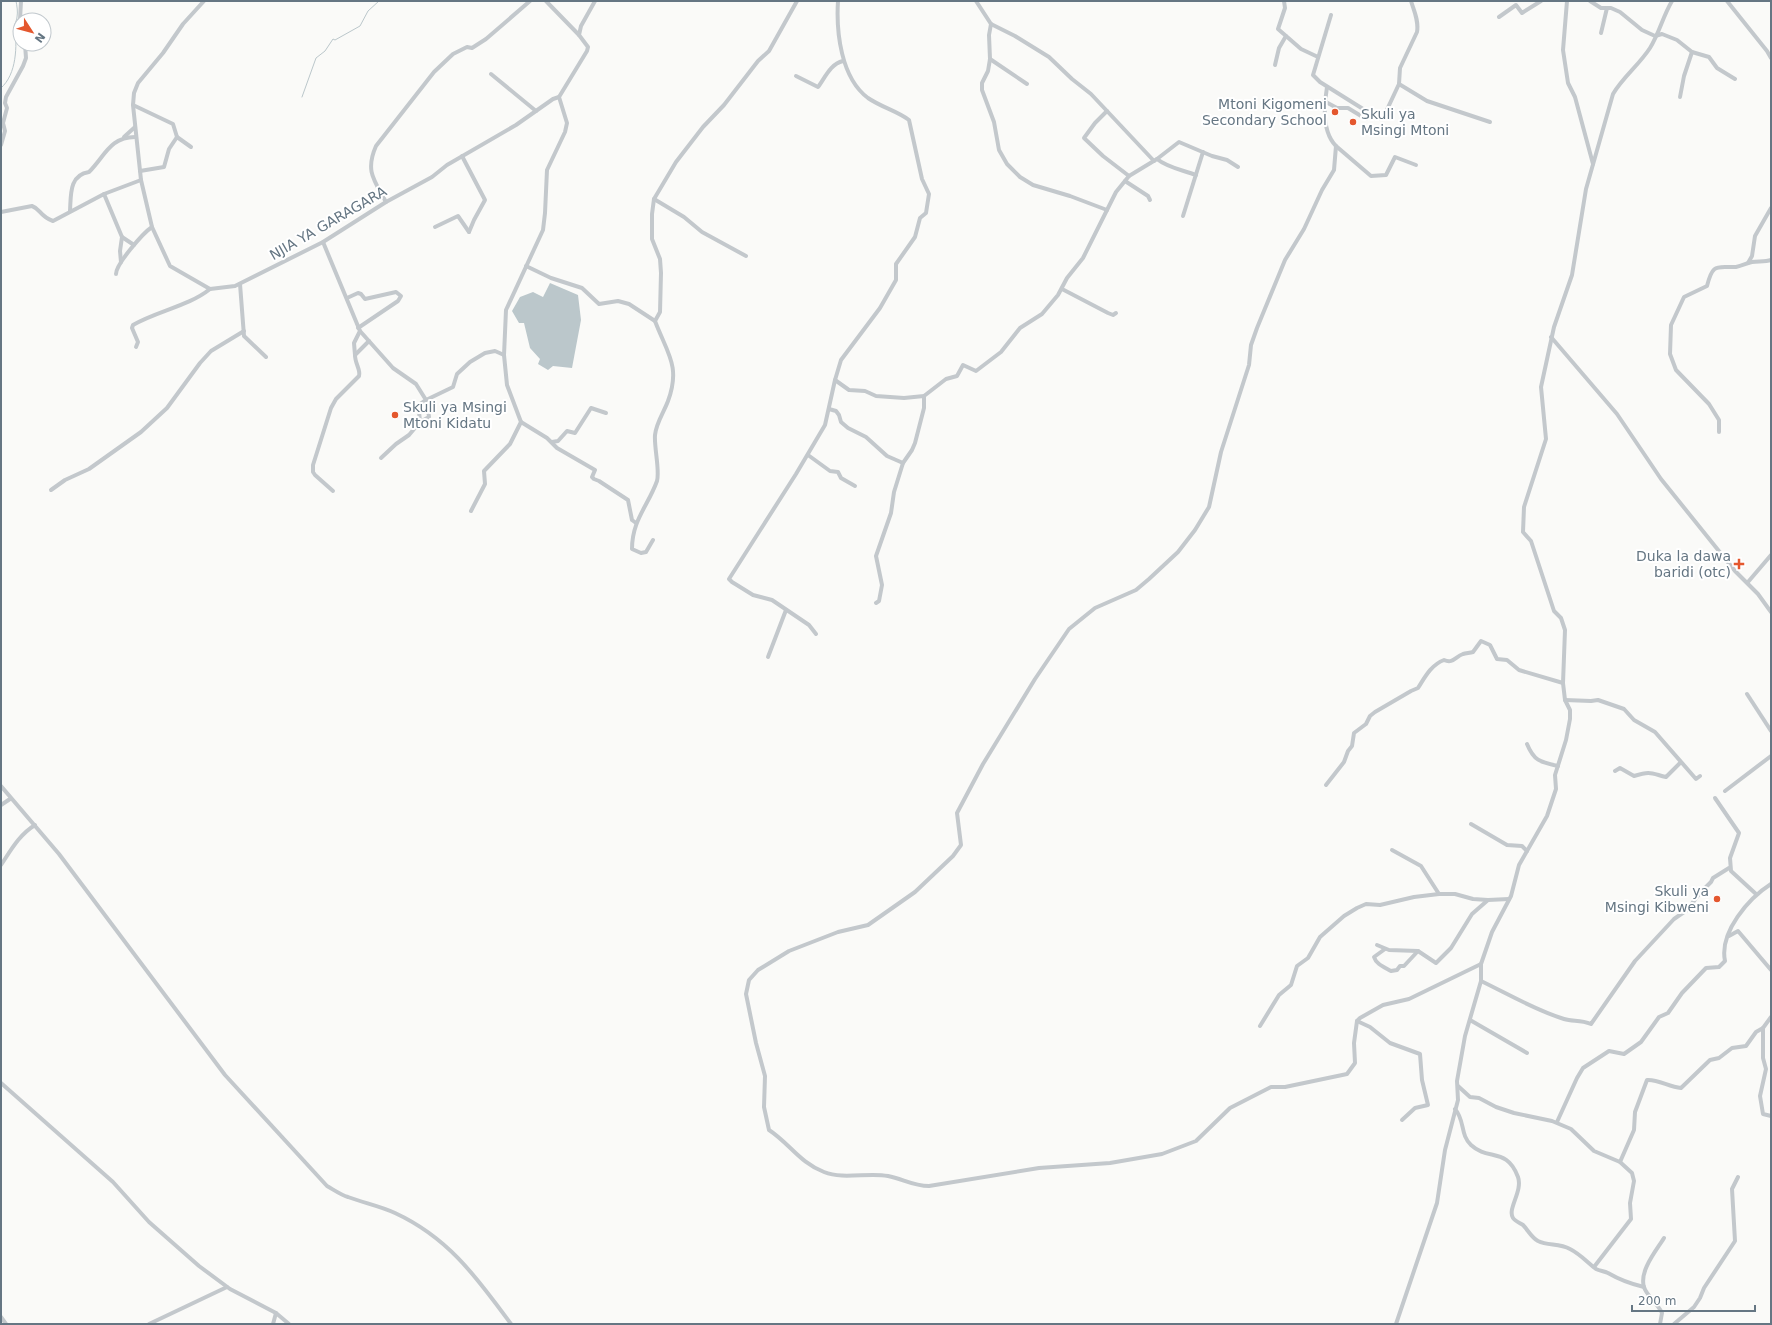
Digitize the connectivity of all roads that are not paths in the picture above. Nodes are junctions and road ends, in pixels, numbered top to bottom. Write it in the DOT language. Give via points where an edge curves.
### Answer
graph roads {
  1 [pos="20,1"];
  2 [pos="204,1"];
  3 [pos="530,1"];
  4 [pos="546,1"];
  5 [pos="595,1"];
  6 [pos="798,1"];
  7 [pos="838,1"];
  8 [pos="976,1"];
  9 [pos="1284,1"];
  10 [pos="1410,1"];
  11 [pos="1541,1"];
  12 [pos="1567,1"];
  13 [pos="1590,1"];
  14 [pos="1672,1"];
  15 [pos="1727,1"];
  16 [pos="1607,8"];
  17 [pos="20,12"];
  18 [pos="1330,15"];
  19 [pos="1499,17"];
  20 [pos="991,24"];
  21 [pos="1601,33"];
  22 [pos="579,35"];
  23 [pos="1286,36"];
  24 [pos="1655,36"];
  25 [pos="26,52"];
  26 [pos="1692,52"];
  27 [pos="1318,57"];
  28 [pos="990,58"];
  29 [pos="1771,58"];
  30 [pos="843,61"];
  31 [pos="1275,65"];
  32 [pos="491,74"];
  33 [pos="796,76"];
  34 [pos="1735,79"];
  35 [pos="1027,84"];
  36 [pos="1399,84"];
  37 [pos="1327,87"];
  38 [pos="559,97"];
  39 [pos="1680,97"];
  40 [pos="1324,101"];
  41 [pos="133,105"];
  42 [pos="536,111"];
  43 [pos="1108,111"];
  44 [pos="1368,112"];
  45 [pos="1490,122"];
  46 [pos="135,127"];
  47 [pos="124,137"];
  48 [pos="135,137"];
  49 [pos="177,137"];
  50 [pos="1,145"];
  51 [pos="1336,146"];
  52 [pos="191,147"];
  53 [pos="1203,152"];
  54 [pos="462,156"];
  55 [pos="1156,160"];
  56 [pos="1594,164"];
  57 [pos="1416,165"];
  58 [pos="1238,167"];
  59 [pos="140,171"];
  60 [pos="1196,175"];
  61 [pos="1129,176"];
  62 [pos="141,180"];
  63 [pos="1125,181"];
  64 [pos="104,194"];
  65 [pos="654,199"];
  66 [pos="1150,200"];
  67 [pos="386,202"];
  68 [pos="1771,208"];
  69 [pos="1107,210"];
  70 [pos="70,211"];
  71 [pos="1,212"];
  72 [pos="1183,216"];
  73 [pos="152,227"];
  74 [pos="435,227"];
  75 [pos="122,237"];
  76 [pos="323,242"];
  77 [pos="134,245"];
  78 [pos="746,256"];
  79 [pos="1771,260"];
  80 [pos="121,262"];
  81 [pos="1748,263"];
  82 [pos="526,266"];
  83 [pos="116,274"];
  84 [pos="240,284"];
  85 [pos="210,289"];
  86 [pos="1062,289"];
  87 [pos="346,298"];
  88 [pos="1116,313"];
  89 [pos="655,320"];
  90 [pos="359,330"];
  91 [pos="244,331"];
  92 [pos="1551,337"];
  93 [pos="369,341"];
  94 [pos="136,347"];
  95 [pos="355,355"];
  96 [pos="504,355"];
  97 [pos="266,357"];
  98 [pos="835,380"];
  99 [pos="924,396"];
  100 [pos="426,400"];
  101 [pos="419,408"];
  102 [pos="829,410"];
  103 [pos="606,413"];
  104 [pos="420,422"];
  105 [pos="521,422"];
  106 [pos="1719,432"];
  107 [pos="552,442"];
  108 [pos="808,455"];
  109 [pos="381,458"];
  110 [pos="903,463"];
  111 [pos="855,486"];
  112 [pos="51,490"];
  113 [pos="333,491"];
  114 [pos="471,511"];
  115 [pos="636,523"];
  116 [pos="653,540"];
  117 [pos="1771,555"];
  118 [pos="1748,582"];
  119 [pos="876,603"];
  120 [pos="786,610"];
  121 [pos="1771,612"];
  122 [pos="816,634"];
  123 [pos="768,657"];
  124 [pos="1564,683"];
  125 [pos="1747,694"];
  126 [pos="1565,700"];
  127 [pos="1771,731"];
  128 [pos="1526,744"];
  129 [pos="1771,756"];
  130 [pos="1680,763"];
  131 [pos="1558,766"];
  132 [pos="1615,771"];
  133 [pos="1700,776"];
  134 [pos="1326,785"];
  135 [pos="1,786"];
  136 [pos="1725,791"];
  137 [pos="1715,798"];
  138 [pos="10,799"];
  139 [pos="1,805"];
  140 [pos="1471,824"];
  141 [pos="35,826"];
  142 [pos="1392,850"];
  143 [pos="1527,851"];
  144 [pos="1,866"];
  145 [pos="1729,868"];
  146 [pos="1771,884"];
  147 [pos="1439,894"];
  148 [pos="1756,894"];
  149 [pos="1509,899"];
  150 [pos="1488,900"];
  151 [pos="1728,936"];
  152 [pos="1377,945"];
  153 [pos="1385,949"];
  154 [pos="1418,951"];
  155 [pos="1481,964"];
  156 [pos="1771,970"];
  157 [pos="1481,981"];
  158 [pos="1771,1017"];
  159 [pos="1470,1020"];
  160 [pos="1357,1021"];
  161 [pos="1260,1026"];
  162 [pos="1763,1028"];
  163 [pos="1527,1053"];
  164 [pos="1,1083"];
  165 [pos="1458,1086"];
  166 [pos="1455,1109"];
  167 [pos="1771,1116"];
  168 [pos="1402,1120"];
  169 [pos="1557,1122"];
  170 [pos="1620,1162"];
  171 [pos="1738,1177"];
  172 [pos="1664,1238"];
  173 [pos="1594,1267"];
  174 [pos="227,1287"];
  175 [pos="1644,1287"];
  176 [pos="276,1313"];
  177 [pos="1,1317"];
  178 [pos="6,1324"];
  179 [pos="149,1324"];
  180 [pos="273,1324"];
  181 [pos="289,1324"];
  182 [pos="511,1324"];
  183 [pos="1396,1324"];
  184 [pos="1660,1324"];
  185 [pos="1674,1324"];
  1 -- 17 [label="street"];
  2 -- 41 [label="street" via="138,83"];
  3 -- 67 [label="street" via="486,39 448,59 434,72 376,146 371,158 371,173"];
  4 -- 22 [label="street"];
  5 -- 22 [label="street" via="581,26"];
  6 -- 65 [label="street" via="769,51 680,156"];
  7 -- 30 [label="street"];
  8 -- 20 [label="street"];
  9 -- 23 [label="street" via="1285,8 1278,29"];
  10 -- 36 [label="street" via="1418,27 1400,68"];
  11 -- 19 [label="street" via="1522,13 1516,5"];
  12 -- 56 [label="street" via="1563,50 1568,83 1575,97"];
  13 -- 16 [label="street" via="1601,8"];
  14 -- 24 [label="street"];
  15 -- 29 [label="street"];
  16 -- 21 [label="street"];
  16 -- 24 [label="street" via="1620,12 1642,30"];
  18 -- 27 [label="street"];
  20 -- 28 [label="street"];
  20 -- 43 [label="street" via="1049,57"];
  22 -- 38 [label="street" via="588,51"];
  23 -- 27 [label="street" via="1301,49"];
  23 -- 31 [label="street" via="1279,48"];
  24 -- 26 [label="street" via="1662,34 1678,40"];
  24 -- 56 [label="street" via="1642,60 1621,80 1613,94"];
  25 -- 50 [label="street" via="23,66 6,97 7,108 3,123 5,131"];
  26 -- 34 [label="street" via="1708,57 1717,68"];
  26 -- 39 [label="street"];
  27 -- 37 [label="street" via="1313,75"];
  28 -- 35 [label="street"];
  28 -- 69 [label="street" via="982,90 994,122 999,150 1011,168 1020,178 1033,185"];
  30 -- 33 [label="street" via="823,76 818,87"];
  30 -- 98 [label="street" via="855,85 868,98 909,120 922,179 930,199 926,213 918,222 915,237 896,264 896,280 880,308 842,360"];
  32 -- 42 [label="street"];
  36 -- 44 [label="street" via="1382,118 1379,119"];
  36 -- 45 [label="street" via="1427,100"];
  37 -- 40 [label="street"];
  37 -- 44 [label="street"];
  38 -- 42 [label="street, NJIA YA GARAGARA"];
  38 -- 82 [label="street" via="567,123 547,170 543,230"];
  40 -- 44 [label="street" via="1337,108 1348,108 1366,120 1369,117"];
  40 -- 51 [label="street" via="1330,140"];
  41 -- 46 [label="street"];
  41 -- 49 [label="street" via="173,124"];
  42 -- 54 [label="street, NJIA YA GARAGARA"];
  43 -- 55 [label="street"];
  43 -- 61 [label="street" via="1084,138"];
  46 -- 47 [label="street"];
  46 -- 48 [label="street"];
  47 -- 48 [label="street"];
  47 -- 70 [label="street" via="104,152 89,172 75,179 71,189"];
  48 -- 59 [label="street"];
  49 -- 52 [label="street"];
  49 -- 59 [label="street" via="169,149 164,167"];
  51 -- 57 [label="street" via="1371,176 1386,175 1395,157"];
  51 -- 160 [label="street" via="1334,170 1285,260 1257,328 1251,345 1249,365 1221,452 1209,508 1195,530 1178,552 1150,579 1136,590 1095,608 1070,629 1035,679 983,764 957,813 960,845 953,856 915,892 868,925 838,932 789,952 758,970 750,980 746,994 765,1076 764,1107 769,1130 782,1139 798,1157 825,1172 887,1176 915,1186 929,1186 1039,1168 1110,1163 1162,1154 1196,1141 1230,1108 1271,1087 1292,1086 1347,1074 1355,1063"];
  53 -- 55 [label="street" via="1179,142"];
  53 -- 58 [label="street" via="1227,160"];
  53 -- 60 [label="street"];
  54 -- 67 [label="street, NJIA YA GARAGARA" via="432,177"];
  54 -- 74 [label="street" via="485,200 469,232 458,216"];
  55 -- 60 [label="street" via="1170,168 1179,168"];
  55 -- 61 [label="street"];
  56 -- 92 [label="street" via="1586,189 1572,275 1562,307 1556,316"];
  59 -- 62 [label="street"];
  60 -- 72 [label="street"];
  61 -- 63 [label="street"];
  62 -- 64 [label="street"];
  62 -- 73 [label="street"];
  63 -- 66 [label="street"];
  63 -- 69 [label="street"];
  64 -- 70 [label="street"];
  64 -- 75 [label="street"];
  65 -- 78 [label="street" via="684,217 702,232"];
  65 -- 89 [label="street" via="652,239 660,259 661,273 660,312"];
  67 -- 76 [label="street, NJIA YA GARAGARA"];
  68 -- 81 [label="street" via="1755,236 1752,256"];
  69 -- 86 [label="street" via="1083,258"];
  70 -- 71 [label="street" via="53,221 41,216 32,206"];
  73 -- 77 [label="street"];
  73 -- 85 [label="street" via="170,266"];
  75 -- 77 [label="street"];
  75 -- 80 [label="street"];
  76 -- 84 [label="street, NJIA YA GARAGARA"];
  76 -- 87 [label="street"];
  77 -- 80 [label="street"];
  79 -- 81 [label="street"];
  80 -- 83 [label="street"];
  81 -- 106 [label="street" via="1738,267 1716,268 1710,274 1707,286 1684,297 1671,325 1670,354 1676,370 1709,404 1719,420"];
  82 -- 89 [label="street" via="551,278 582,288 599,304 618,301 629,304"];
  82 -- 96 [label="street" via="506,310"];
  84 -- 85 [label="street, NJIA YA GARAGARA"];
  84 -- 91 [label="street"];
  85 -- 94 [label="street" via="197,299 133,324 132,328 138,342"];
  86 -- 88 [label="street" via="1108,313"];
  86 -- 99 [label="street" via="1042,314 1020,328 1000,352 984,365 976,371 963,365 956,377 946,379"];
  87 -- 90 [label="street"];
  87 -- 90 [label="street" via="358,293 365,299 396,292 401,296"];
  89 -- 115 [label="street" via="671,357 674,381 656,429 658,479"];
  90 -- 93 [label="street"];
  90 -- 95 [label="street" via="354,343"];
  91 -- 97 [label="street" via="244,336"];
  91 -- 112 [label="street" via="211,351 167,408 141,432 89,469 64,480"];
  92 -- 118 [label="street" via="1617,414 1661,479 1705,534 1735,571"];
  92 -- 124 [label="street" via="1541,387 1546,439 1524,507 1523,532 1531,541 1554,611 1561,618 1565,630"];
  93 -- 95 [label="street"];
  93 -- 100 [label="street" via="393,368 416,384"];
  95 -- 113 [label="street" via="359,376 336,399 331,408 313,469 314,475"];
  96 -- 100 [label="street" via="494,351 485,353 456,374 453,387"];
  96 -- 105 [label="street" via="507,385"];
  98 -- 99 [label="street" via="850,390 865,391 876,396"];
  98 -- 102 [label="street"];
  99 -- 110 [label="street" via="924,408 915,442"];
  100 -- 101 [label="street" via="420,403"];
  101 -- 104 [label="street"];
  101 -- 104 [label="street" via="425,408 429,414 429,417"];
  102 -- 108 [label="street" via="825,425"];
  102 -- 110 [label="street" via="836,411 841,422 866,437 887,456"];
  103 -- 107 [label="street" via="591,408 575,433 567,431 558,441"];
  104 -- 109 [label="street" via="409,435"];
  105 -- 107 [label="street"];
  105 -- 114 [label="street" via="510,444 484,471 485,484"];
  107 -- 115 [label="street" via="557,448 595,470 592,477 594,480 628,500 632,520"];
  108 -- 111 [label="street" via="830,471 838,472 841,478"];
  108 -- 120 [label="street" via="730,579 753,595 772,600"];
  110 -- 119 [label="street" via="891,512 876,556 882,586 879,601"];
  115 -- 116 [label="street" via="632,546 634,551 646,552"];
  117 -- 118 [label="street"];
  118 -- 121 [label="street"];
  120 -- 122 [label="street"];
  120 -- 123 [label="street"];
  124 -- 126 [label="street"];
  124 -- 134 [label="street" via="1538,678 1519,670 1507,660 1498,659 1490,646 1481,641 1474,652 1464,653 1454,661 1444,660 1430,668 1418,688 1370,716 1366,724 1354,733 1352,746 1344,762"];
  125 -- 127 [label="street"];
  126 -- 130 [label="street" via="1598,700 1624,709 1634,720 1655,732"];
  126 -- 131 [label="street" via="1570,710 1570,719"];
  128 -- 131 [label="street" via="1532,756 1543,763"];
  129 -- 136 [label="street"];
  130 -- 132 [label="street" via="1666,777 1655,772 1634,776 1620,768"];
  130 -- 133 [label="street" via="1696,779"];
  131 -- 143 [label="street" via="1556,789 1547,816"];
  135 -- 138 [label="street"];
  137 -- 145 [label="street" via="1739,833"];
  138 -- 139 [label="street"];
  138 -- 141 [label="street"];
  140 -- 143 [label="street" via="1507,845 1522,846"];
  141 -- 144 [label="street" via="16,842"];
  141 -- 182 [label="street" via="59,854 225,1075 327,1186 346,1197 394,1213 423,1229 453,1251 483,1285"];
  142 -- 147 [label="street" via="1421,866"];
  143 -- 149 [label="street" via="1519,865"];
  145 -- 148 [label="street"];
  145 -- 157 [label="street" via="1713,878 1688,910 1674,919 1635,961 1591,1024 1578,1019 1565,1020"];
  146 -- 148 [label="street"];
  147 -- 150 [label="street"];
  147 -- 161 [label="street" via="1380,905 1366,904 1344,916 1320,937 1308,958 1297,966 1291,985 1279,995"];
  148 -- 151 [label="street" via="1738,915"];
  149 -- 150 [label="street"];
  149 -- 155 [label="street" via="1492,932"];
  150 -- 154 [label="street" via="1472,914 1451,948 1436,963"];
  151 -- 156 [label="street" via="1738,931"];
  151 -- 169 [label="street" via="1723,953 1725,961 1719,968 1706,968 1640,1042 1624,1054 1609,1051 1583,1068"];
  152 -- 153 [label="street"];
  153 -- 154 [label="street"];
  153 -- 154 [label="street" via="1374,959 1391,971 1404,966"];
  155 -- 157 [label="street"];
  155 -- 160 [label="street" via="1409,999 1383,1005"];
  157 -- 159 [label="street"];
  158 -- 162 [label="street"];
  159 -- 163 [label="street"];
  159 -- 165 [label="street" via="1465,1036"];
  160 -- 168 [label="street" via="1370,1027 1390,1043 1421,1056 1422,1080 1428,1105 1415,1108"];
  162 -- 167 [label="street" via="1763,1058 1766,1069 1760,1096 1763,1114"];
  162 -- 170 [label="street" via="1756,1032 1746,1046 1728,1050 1719,1058 1706,1062 1681,1088 1653,1079 1647,1080 1635,1112 1634,1130"];
  164 -- 174 [label="street" via="113,1182 149,1222"];
  165 -- 166 [label="street"];
  165 -- 169 [label="street" via="1470,1097 1479,1098 1496,1107"];
  166 -- 173 [label="street" via="1461,1118 1465,1138 1470,1144 1481,1151 1499,1156 1512,1165 1520,1185 1511,1212 1513,1218 1537,1241 1566,1247"];
  166 -- 183 [label="street" via="1445,1150 1437,1203"];
  169 -- 170 [label="street" via="1577,1134 1594,1151"];
  170 -- 173 [label="street" via="1634,1178 1630,1203 1631,1219"];
  171 -- 185 [label="street" via="1732,1189 1735,1241 1694,1307"];
  172 -- 175 [label="street" via="1649,1261"];
  173 -- 175 [label="street" via="1620,1281"];
  174 -- 176 [label="street"];
  174 -- 179 [label="street"];
  175 -- 184 [label="street" via="1662,1312"];
  176 -- 180 [label="street"];
  176 -- 181 [label="street"];
  177 -- 178 [label="street"];
}
